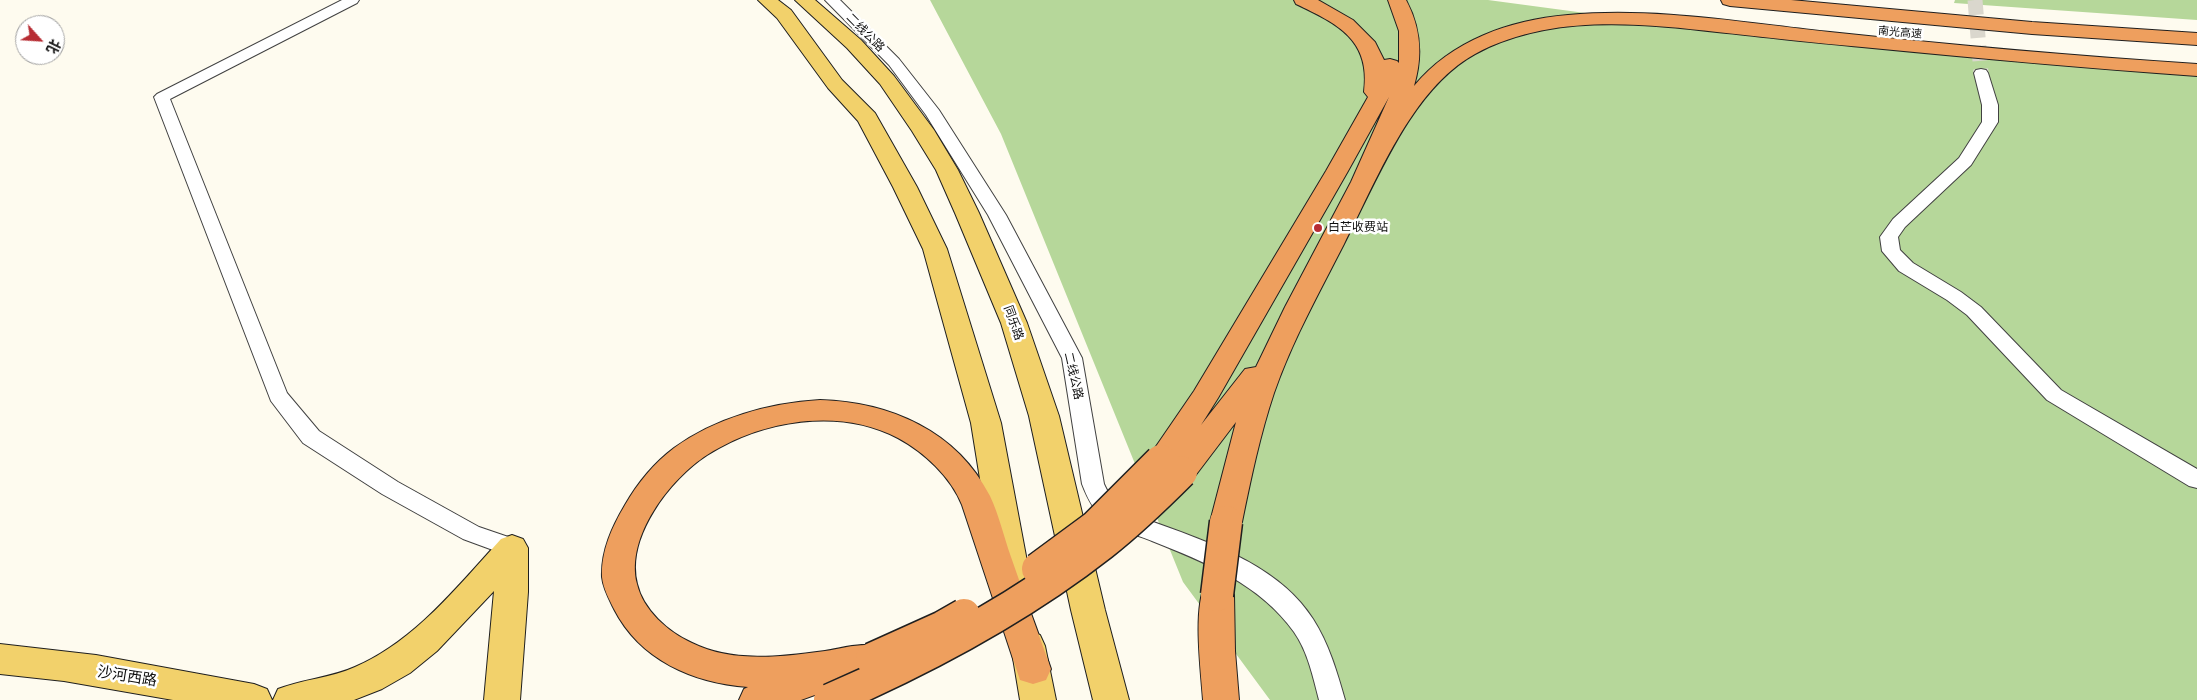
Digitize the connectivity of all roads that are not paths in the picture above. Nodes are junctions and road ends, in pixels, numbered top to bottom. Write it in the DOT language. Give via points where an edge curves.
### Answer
graph roads {
  1 [pos="352,0"];
  2 [pos="767,0"];
  3 [pos="804,0"];
  4 [pos="832,0"];
  5 [pos="1303,0"];
  6 [pos="1378,0"];
  7 [pos="1396,0"];
  8 [pos="1604,0"];
  9 [pos="1730,0"];
  10 [pos="1893,0"];
  11 [pos="2197,34"];
  12 [pos="2197,39"];
  13 [pos="2197,56"];
  14 [pos="2197,70"];
  15 [pos="1981,73"];
  16 [pos="1368,112"];
  17 [pos="1375,158"];
  18 [pos="1291,323"];
  19 [pos="1171,466"];
  20 [pos="2197,480"];
  21 [pos="512,548"];
  22 [pos="0,659"];
  23 [pos="872,659"];
  24 [pos="1036,684"];
  25 [pos="254,700"];
  26 [pos="291,700"];
  27 [pos="502,700"];
  28 [pos="757,700"];
  29 [pos="830,700"];
  30 [pos="1111,700"];
  31 [pos="1221,700"];
  32 [pos="1332,700"];
  1 -- 21 [label="street" via="162,97 278,396 311,437 406,497 471,533"];
  2 -- 24 [label="main road" via="784,14 835,84 866,118 905,186 935,249 986,424 1003,529"];
  3 -- 30 [label="main road, 同乐路" via="854,44 887,80 923,130 967,213 1014,323 1044,416"];
  4 -- 32 [label="street, 二线公路" via="894,62 933,113 1013,245 1072,358 1094,484 1103,504 1124,520 1240,568 1276,593 1297,614 1313,642"];
  5 -- 16 [label="highway" via="1361,36 1369,47 1377,78"];
  6 -- 16 [label="highway" via="1390,28 1391,61 1380,95"];
  7 -- 17 [label="highway" via="1409,34 1409,66"];
  8 -- 13 [label="highway, 南光高速" via="1892,32"];
  9 -- 12 [label="highway, 南光高速" via="2022,27"];
  10 -- 11 [label="highway"];
  14 -- 17 [label="highway" via="1920,47 1666,20 1568,22 1505,34 1456,56 1431,77"];
  15 -- 20 [label="street" via="1990,105 1990,122 1965,161 1899,223 1889,237 1892,251 1906,266 1974,311 2054,395"];
  16 -- 19 [label="highway" via="1204,398"];
  17 -- 18 [label="highway"];
  18 -- 19 [label="highway" via="1237,402"];
  18 -- 31 [label="highway, bridge" via="1254,405 1226,522 1217,595"];
  19 -- 23 [label="highway, bridge" via="1049,562 997,597 943,627"];
  19 -- 29 [label="highway, bridge" via="1154,500 1080,562 1030,597 974,632 892,674"];
  21 -- 26 [label="main road" via="470,595 410,653 344,688"];
  21 -- 27 [label="main road"];
  22 -- 25 [label="main road, 沙河西路" via="140,678"];
  23 -- 24 [label="highway" via="789,671 729,670 678,654 648,634 627,604 619,577 623,542 636,510 663,476 695,448 729,431 774,416 818,409 858,412 895,424 924,439 972,492"];
  23 -- 28 [label="highway"];
}
